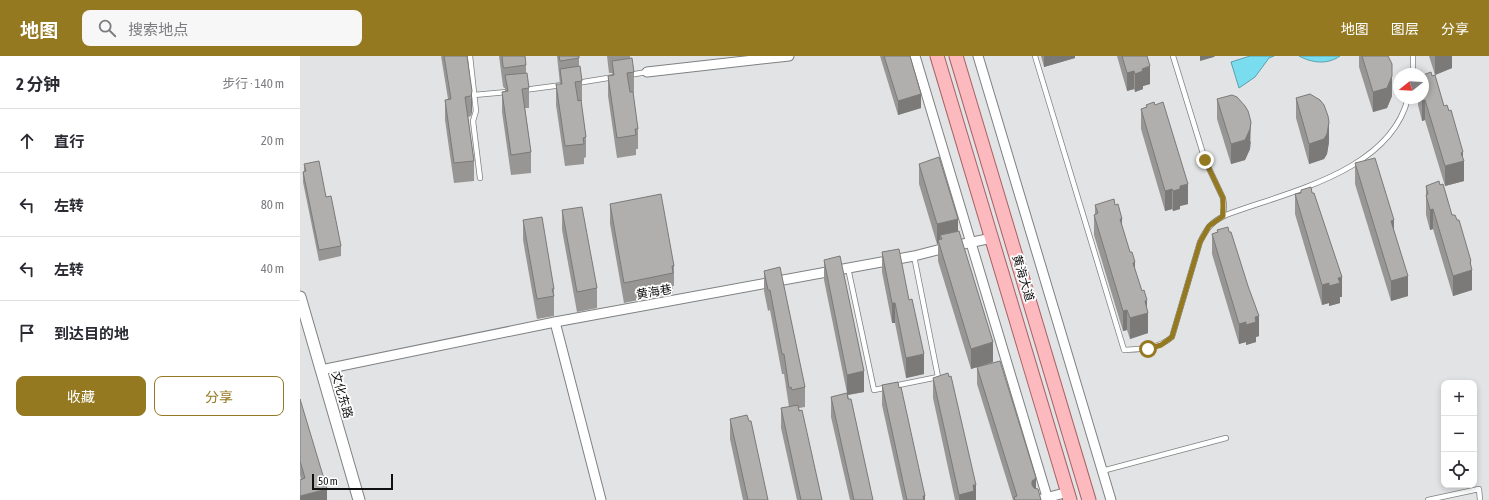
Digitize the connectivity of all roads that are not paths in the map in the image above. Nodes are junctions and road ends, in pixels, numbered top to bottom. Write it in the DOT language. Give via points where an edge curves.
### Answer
graph roads {
  1 [pos="470,56"];
  2 [pos="789,56"];
  3 [pos="915,56"];
  4 [pos="937,56"];
  5 [pos="956,56"];
  6 [pos="978,56"];
  7 [pos="1035,56"];
  8 [pos="1173,56"];
  9 [pos="1413,56"];
  10 [pos="1413,68"];
  11 [pos="647,72"];
  12 [pos="624,76"];
  13 [pos="616,77"];
  14 [pos="518,90"];
  15 [pos="511,91"];
  16 [pos="474,95"];
  17 [pos="1406,104"];
  18 [pos="480,178"];
  19 [pos="1223,216"];
  20 [pos="992,238"];
  21 [pos="971,242"];
  22 [pos="914,256"];
  23 [pos="848,268"];
  24 [pos="300,296"];
  25 [pos="555,322"];
  26 [pos="321,370"];
  27 [pos="1226,438"];
  28 [pos="1102,471"];
  29 [pos="1069,496"];
  30 [pos="1047,498"];
  31 [pos="359,500"];
  32 [pos="601,500"];
  33 [pos="1038,500"];
  34 [pos="1089,500"];
  35 [pos="1111,500"];
  36 [pos="1428,500"];
  37 [pos="1480,500"];
  1 -- 16 [label="lane"];
  2 -- 11 [label="street"];
  3 -- 21 [label="street"];
  4 -- 20 [label="main road, 黄海大道"];
  5 -- 34 [label="main road, 黄海大道"];
  6 -- 28 [label="street"];
  7 -- 19 [label="lane" via="1124,350 1148,349 1161,345 1172,337 1200,242 1209,226"];
  8 -- 19 [label="lane" via="1205,160 1223,198"];
  9 -- 10 [label="lane"];
  11 -- 12 [label="lane"];
  13 -- 14 [label="lane"];
  15 -- 16 [label="lane"];
  16 -- 18 [label="lane" via="476,111 473,121"];
  17 -- 19 [label="lane" via="1399,122 1388,136 1360,162 1316,183"];
  20 -- 21 [label="street, 黄海巷"];
  20 -- 29 [label="main road, 黄海大道"];
  21 -- 22 [label="street, 黄海巷"];
  21 -- 30 [label="street"];
  22 -- 23 [label="street, 黄海巷"];
  22 -- 23 [label="lane" via="938,377 874,390"];
  23 -- 25 [label="street, 黄海巷"];
  24 -- 26 [label="street, 文化东路"];
  25 -- 26 [label="street, 黄海巷"];
  25 -- 32 [label="street"];
  26 -- 31 [label="street, 文化东路"];
  27 -- 28 [label="lane"];
  28 -- 35 [label="street"];
  29 -- 30 [label="street"];
  30 -- 33 [label="street"];
  36 -- 37 [label="lane" via="1479,489"];
}
